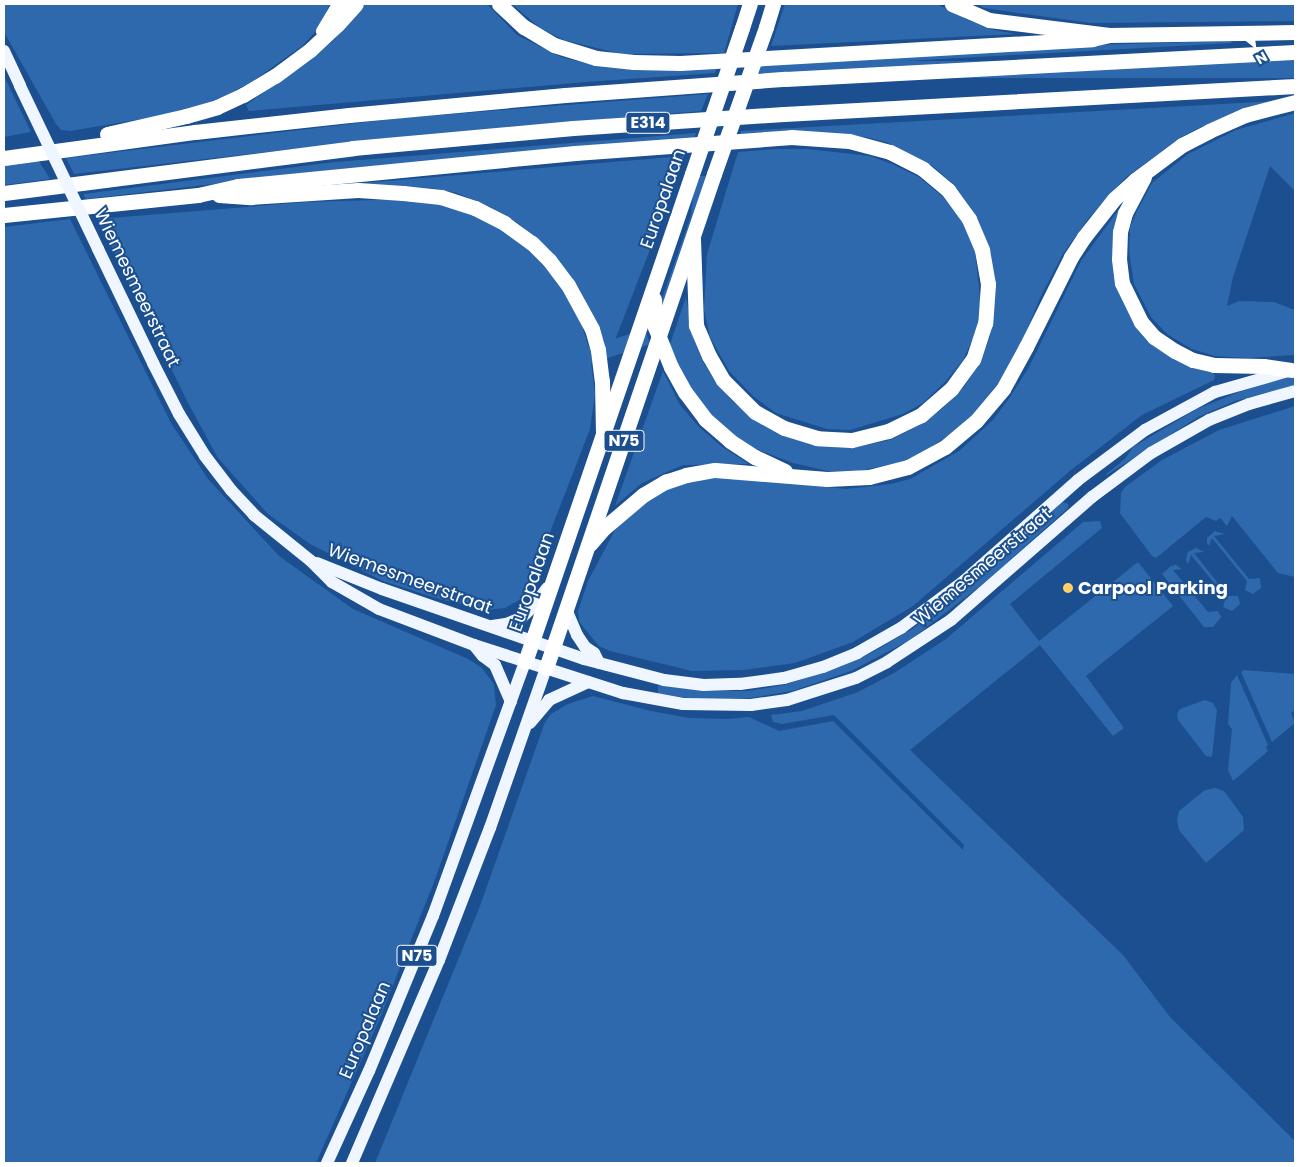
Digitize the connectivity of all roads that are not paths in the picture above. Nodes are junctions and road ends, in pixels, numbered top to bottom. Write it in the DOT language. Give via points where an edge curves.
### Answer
graph roads {
  1 [pos="339,4"];
  2 [pos="356,4"];
  3 [pos="499,4"];
  4 [pos="750,4"];
  5 [pos="774,4"];
  6 [pos="952,4"];
  7 [pos="1295,32"];
  8 [pos="1109,35"];
  9 [pos="310,50"];
  10 [pos="4,51"];
  11 [pos="1295,52"];
  12 [pos="1295,86"];
  13 [pos="1295,102"];
  14 [pos="70,148"];
  15 [pos="4,158"];
  16 [pos="1148,171"];
  17 [pos="4,193"];
  18 [pos="198,195"];
  19 [pos="4,215"];
  20 [pos="693,239"];
  21 [pos="655,283"];
  22 [pos="659,338"];
  23 [pos="1293,370"];
  24 [pos="1295,392"];
  25 [pos="604,432"];
  26 [pos="798,477"];
  27 [pos="590,544"];
  28 [pos="311,561"];
  29 [pos="552,581"];
  30 [pos="566,609"];
  31 [pos="490,626"];
  32 [pos="532,641"];
  33 [pos="474,645"];
  34 [pos="553,649"];
  35 [pos="525,662"];
  36 [pos="599,663"];
  37 [pos="546,668"];
  38 [pos="588,682"];
  39 [pos="511,702"];
  40 [pos="525,730"];
  41 [pos="327,1163"];
  42 [pos="352,1163"];
  1 -- 9 [label="highway"];
  2 -- 9 [label="highway"];
  3 -- 8 [label="highway" via="524,28 554,45 596,58 634,62 680,63"];
  4 -- 21 [label="highway, Europalaan / N75, bridge"];
  5 -- 20 [label="highway, N75, bridge"];
  6 -- 8 [label="highway" via="988,20"];
  7 -- 8 [label="highway"];
  9 -- 14 [label="highway" via="260,85 217,107 108,134"];
  10 -- 28 [label="main road, Wiemesmeerstraat, bridge" via="179,414 231,490 254,515"];
  11 -- 14 [label="highway, E314" via="785,79 574,94 350,114"];
  12 -- 17 [label="highway, E314" via="573,128 353,148"];
  13 -- 16 [label="highway" via="1245,115 1209,131 1182,145"];
  14 -- 15 [label="highway, E314"];
  16 -- 23 [label="highway" via="1125,213 1120,232 1122,283 1141,322 1154,336 1193,360 1214,365"];
  16 -- 26 [label="highway" via="1114,200 1084,237 1058,280 1003,389 959,437 921,460 888,473 851,478"];
  18 -- 19 [label="highway"];
  18 -- 20 [label="highway" via="238,186 575,153 791,138 850,141 890,152 923,169 948,190 969,218 982,250 988,284 985,323 973,359 951,389 921,415 888,431 851,440 817,438 784,428 755,412 723,380 709,356 696,325"];
  18 -- 25 [label="highway" via="251,197 358,190 403,193 441,197 475,208 504,223 549,260 568,285 592,329 602,381"];
  20 -- 22 [label="highway, N75"];
  21 -- 22 [label="highway" via="654,319"];
  21 -- 25 [label="highway, Europalaan / N75"];
  22 -- 26 [label="highway" via="685,392 705,419 738,446"];
  22 -- 27 [label="highway, N75"];
  23 -- 36 [label="main road, Wiemesmeerstraat" via="1215,392 1145,430 1078,480 932,606 857,653 784,678 740,684 704,685 664,680"];
  24 -- 38 [label="main road, Wiemesmeerstraat" via="1249,404 1209,420 1151,453 1092,497 951,620 904,652 856,678 786,700 718,706 650,700"];
  25 -- 29 [label="highway, Europalaan / N75"];
  26 -- 27 [label="highway" via="715,470 686,475 642,495"];
  27 -- 30 [label="highway, N75"];
  28 -- 31 [label="main road, Wiemesmeerstraat"];
  28 -- 33 [label="main road, Wiemesmeerstraat" via="332,582 379,609"];
  29 -- 31 [label="main road" via="521,618"];
  29 -- 32 [label="highway, Europalaan / N75"];
  30 -- 34 [label="highway, N75"];
  30 -- 36 [label="main road" via="577,635"];
  31 -- 32 [label="main road, Wiemesmeerstraat"];
  32 -- 34 [label="main road, Wiemesmeerstraat"];
  32 -- 35 [label="highway, Europalaan / N75"];
  33 -- 35 [label="main road, Wiemesmeerstraat"];
  33 -- 39 [label="main road" via="495,665"];
  34 -- 36 [label="main road, Wiemesmeerstraat"];
  34 -- 37 [label="highway, N75"];
  35 -- 37 [label="main road, Wiemesmeerstraat"];
  35 -- 39 [label="main road, Europalaan / N75"];
  37 -- 38 [label="main road, Wiemesmeerstraat"];
  37 -- 40 [label="main road, N75"];
  38 -- 40 [label="main road" via="549,700"];
  39 -- 41 [label="main road, Europalaan / N75" via="433,916"];
  40 -- 42 [label="main road, N75" via="439,960"];
}
